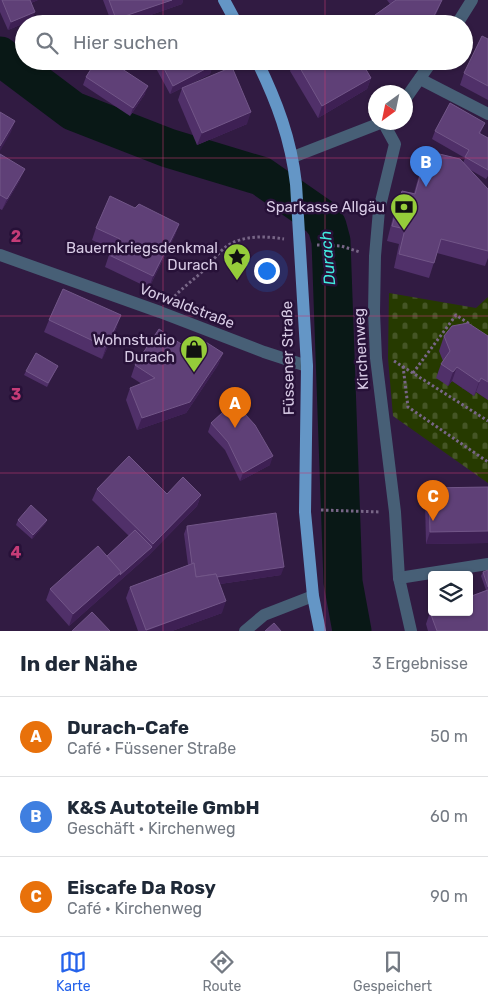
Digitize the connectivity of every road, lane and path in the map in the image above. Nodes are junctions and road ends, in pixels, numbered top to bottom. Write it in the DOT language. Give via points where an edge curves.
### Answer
graph roads {
  1 [pos="224,0"];
  2 [pos="472,0"];
  3 [pos="232,15"];
  4 [pos="463,15"];
  5 [pos="261,70"];
  6 [pos="426,70"];
  7 [pos="420,78"];
  8 [pos="413,88"];
  9 [pos="488,114"];
  10 [pos="368,128"];
  11 [pos="387,130"];
  12 [pos="293,157"];
  13 [pos="300,236"];
  14 [pos="341,246"];
  15 [pos="0,255"];
  16 [pos="160,312"];
  17 [pos="472,326"];
  18 [pos="376,358"];
  19 [pos="307,366"];
  20 [pos="402,366"];
  21 [pos="413,373"];
  22 [pos="488,421"];
  23 [pos="488,462"];
  24 [pos="320,510"];
  25 [pos="395,512"];
  26 [pos="488,564"];
  27 [pos="399,578"];
  28 [pos="313,596"];
  29 [pos="245,631"];
  30 [pos="320,631"];
  31 [pos="411,631"];
  1 -- 3 [label="main road"];
  2 -- 4 [label="street"];
  5 -- 12 [label="main road, Füssener Straße" via="275,99"];
  6 -- 7 [label="street"];
  7 -- 8 [label="street"];
  7 -- 9 [label="street"];
  10 -- 12 [label="street"];
  11 -- 18 [label="street, Kirchenweg" via="394,144 376,237"];
  12 -- 13 [label="main road, Füssener Straße"];
  13 -- 14 [label="path" via="318,245"];
  13 -- 16 [label="path" via="267,236 227,246"];
  13 -- 19 [label="main road, Füssener Straße"];
  15 -- 16 [label="street, Vorwaldstraße"];
  16 -- 19 [label="street, Vorwaldstraße" via="209,333"];
  17 -- 21 [label="path" via="456,315"];
  18 -- 20 [label="path" via="388,358"];
  18 -- 25 [label="street, Kirchenweg"];
  19 -- 28 [label="main road, Füssener Straße" via="305,512"];
  20 -- 21 [label="path"];
  20 -- 23 [label="path" via="408,407"];
  21 -- 22 [label="path"];
  24 -- 25 [label="path"];
  25 -- 27 [label="street, Kirchenweg"];
  26 -- 27 [label="street"];
  27 -- 31 [label="street, Kirchenweg"];
  28 -- 29 [label="street" via="264,615"];
  28 -- 30 [label="main road, Füssener Straße"];
}
